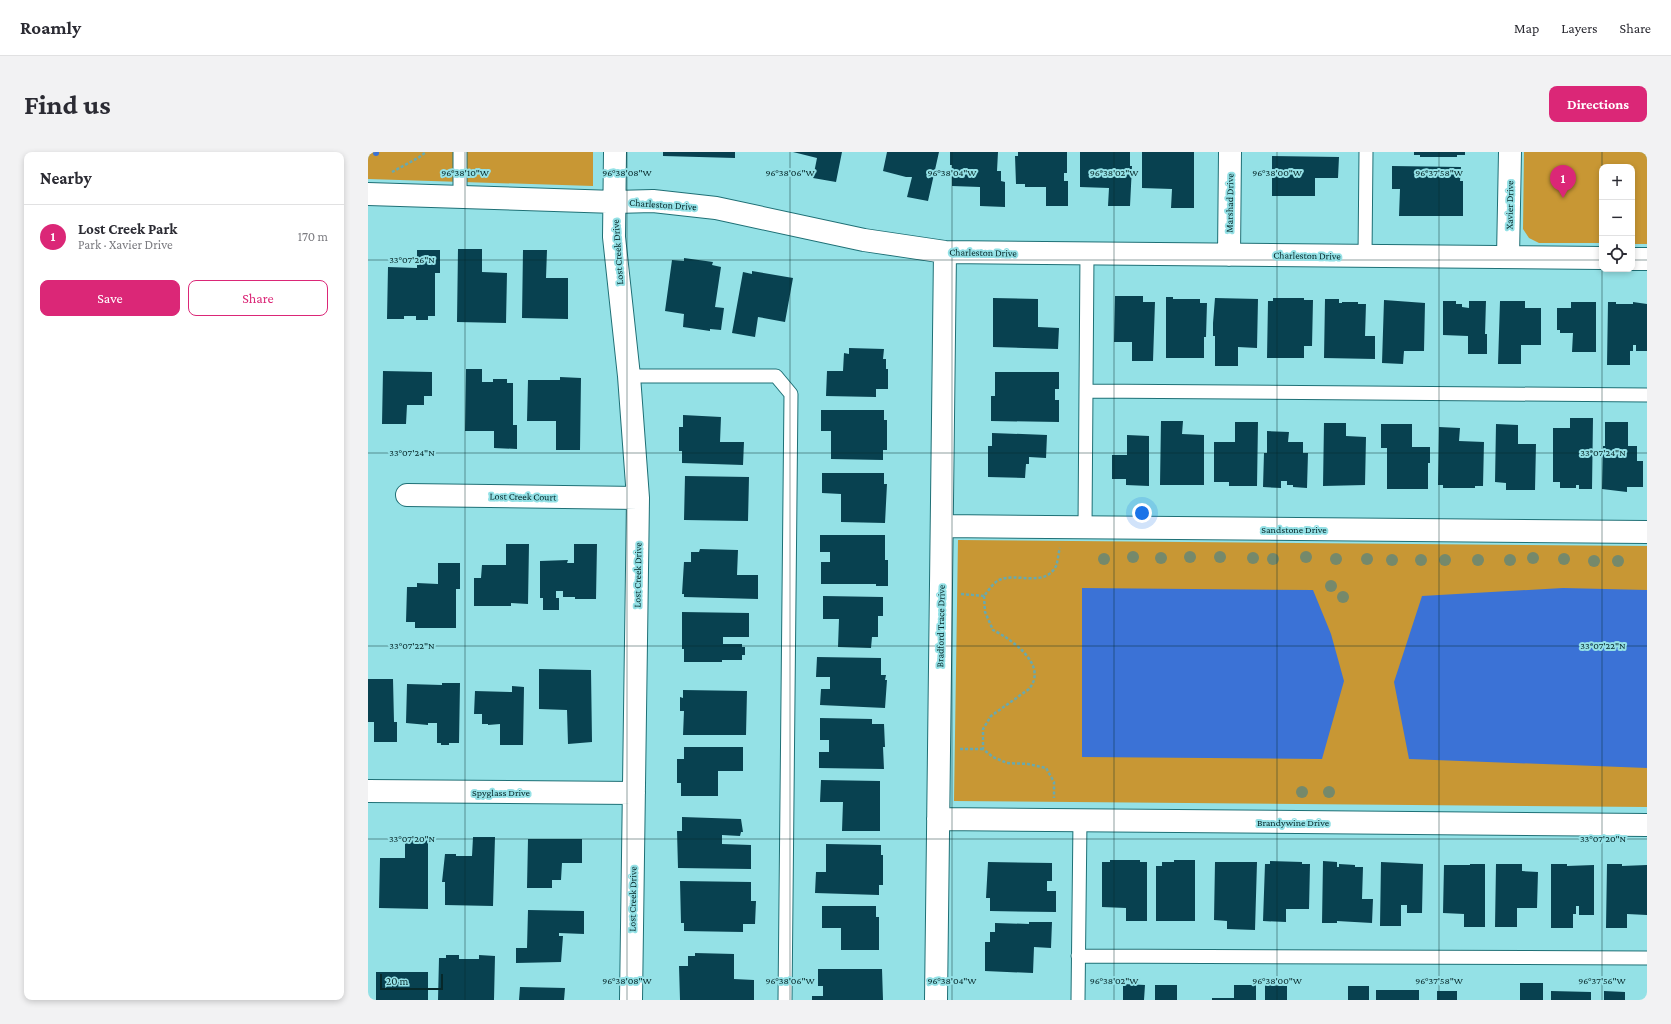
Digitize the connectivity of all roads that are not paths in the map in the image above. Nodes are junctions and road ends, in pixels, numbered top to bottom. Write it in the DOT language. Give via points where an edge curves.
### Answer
graph roads {
  1 [pos="460,152"];
  2 [pos="615,152"];
  3 [pos="1230,152"];
  4 [pos="1366,152"];
  5 [pos="1510,152"];
  6 [pos="368,194"];
  7 [pos="460,197"];
  8 [pos="615,202"];
  9 [pos="945,252"];
  10 [pos="1087,253"];
  11 [pos="1229,255"];
  12 [pos="1365,256"];
  13 [pos="1508,257"];
  14 [pos="1599,258"];
  15 [pos="1635,259"];
  16 [pos="1647,259"];
  17 [pos="629,376"];
  18 [pos="1087,392"];
  19 [pos="1647,395"];
  20 [pos="407,495"];
  21 [pos="638,498"];
  22 [pos="942,526"];
  23 [pos="1085,527"];
  24 [pos="1647,532"];
  25 [pos="368,791"];
  26 [pos="634,793"];
  27 [pos="938,819"];
  28 [pos="1080,820"];
  29 [pos="1647,825"];
  30 [pos="1078,956"];
  31 [pos="1647,958"];
  32 [pos="631,1000"];
  33 [pos="785,1000"];
  34 [pos="936,1000"];
  35 [pos="1078,1000"];
  1 -- 7 [label="lane"];
  2 -- 8 [label="street, Lost Creek Drive"];
  3 -- 11 [label="street, Marshad Drive"];
  4 -- 12 [label="lane"];
  5 -- 13 [label="street, Xavier Drive"];
  6 -- 7 [label="street, Charleston Drive"];
  7 -- 8 [label="street, Charleston Drive"];
  8 -- 9 [label="street, Charleston Drive" via="654,201 716,208 864,240"];
  8 -- 17 [label="street, Lost Creek Drive" via="614,237"];
  9 -- 10 [label="street, Charleston Drive"];
  9 -- 22 [label="street, Bradford Trace Drive"];
  10 -- 11 [label="street, Charleston Drive"];
  10 -- 18 [label="lane"];
  11 -- 12 [label="street, Charleston Drive"];
  12 -- 13 [label="street, Charleston Drive"];
  13 -- 14 [label="street, Charleston Drive"];
  15 -- 16 [label="street"];
  17 -- 21 [label="street, Lost Creek Drive"];
  17 -- 33 [label="lane" via="776,376 791,394"];
  18 -- 19 [label="lane"];
  18 -- 23 [label="lane"];
  20 -- 21 [label="street, Lost Creek Court"];
  21 -- 26 [label="street, Lost Creek Drive"];
  22 -- 23 [label="street, Sandstone Drive"];
  22 -- 27 [label="street, Bradford Trace Drive"];
  23 -- 24 [label="street, Sandstone Drive"];
  25 -- 26 [label="street, Spyglass Drive"];
  26 -- 32 [label="street, Lost Creek Drive"];
  27 -- 28 [label="street, Brandywine Drive"];
  27 -- 34 [label="street, Bradford Trace Drive"];
  28 -- 29 [label="street, Brandywine Drive"];
  28 -- 30 [label="lane"];
  30 -- 31 [label="lane"];
  30 -- 35 [label="lane"];
}
